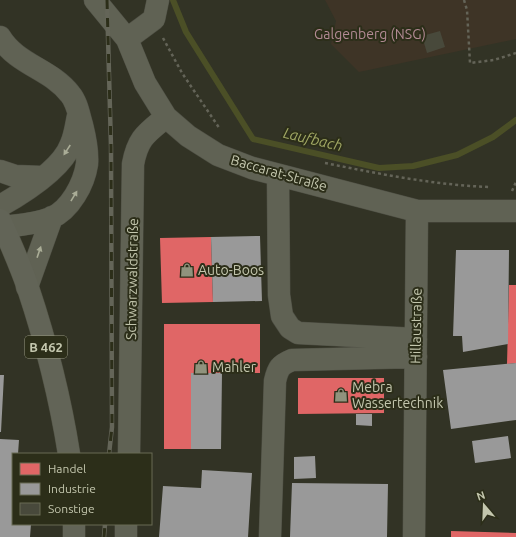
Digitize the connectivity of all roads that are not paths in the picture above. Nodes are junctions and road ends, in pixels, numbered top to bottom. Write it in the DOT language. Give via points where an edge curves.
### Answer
graph roads {
  1 [pos="95,0"];
  2 [pos="156,10"];
  3 [pos="0,37"];
  4 [pos="127,39"];
  5 [pos="79,113"];
  6 [pos="166,117"];
  7 [pos="0,171"];
  8 [pos="278,175"];
  9 [pos="42,178"];
  10 [pos="516,211"];
  11 [pos="417,212"];
  12 [pos="52,217"];
  13 [pos="1,218"];
  14 [pos="27,287"];
  15 [pos="416,348"];
  16 [pos="69,453"];
  17 [pos="129,453"];
  18 [pos="74,525"];
  19 [pos="126,525"];
  20 [pos="74,537"];
  21 [pos="126,537"];
  22 [pos="270,537"];
  23 [pos="414,537"];
  1 -- 4 [label="street, Baccarat-Straße"];
  2 -- 4 [label="street"];
  3 -- 5 [label="street" via="12,53 60,82 71,95"];
  4 -- 6 [label="street, Baccarat-Straße" via="145,83"];
  5 -- 9 [label="street, one-way" via="71,145 59,163"];
  12 -- 5 [label="street, one-way" via="70,204 80,187 87,164"];
  6 -- 8 [label="street, Baccarat-Straße" via="188,136 218,155"];
  6 -- 17 [label="street, Schwarzwaldstraße" via="143,137 133,164"];
  7 -- 9 [label="street" via="15,176"];
  8 -- 11 [label="street, Baccarat-Straße"];
  8 -- 15 [label="street" via="279,295 282,316 290,328 298,333"];
  9 -- 13 [label="street"];
  10 -- 11 [label="street, Baccarat-Straße"];
  11 -- 15 [label="street, Hillaustraße"];
  12 -- 13 [label="street" via="30,224"];
  14 -- 12 [label="street, one-way"];
  13 -- 14 [label="main road, B 462"];
  14 -- 16 [label="main road, B 462" via="46,346"];
  15 -- 22 [label="street" via="292,360 278,370 275,381"];
  15 -- 23 [label="street, Hillaustraße"];
  18 -- 20 [label="main road"];
  19 -- 21 [label="street"];
}
